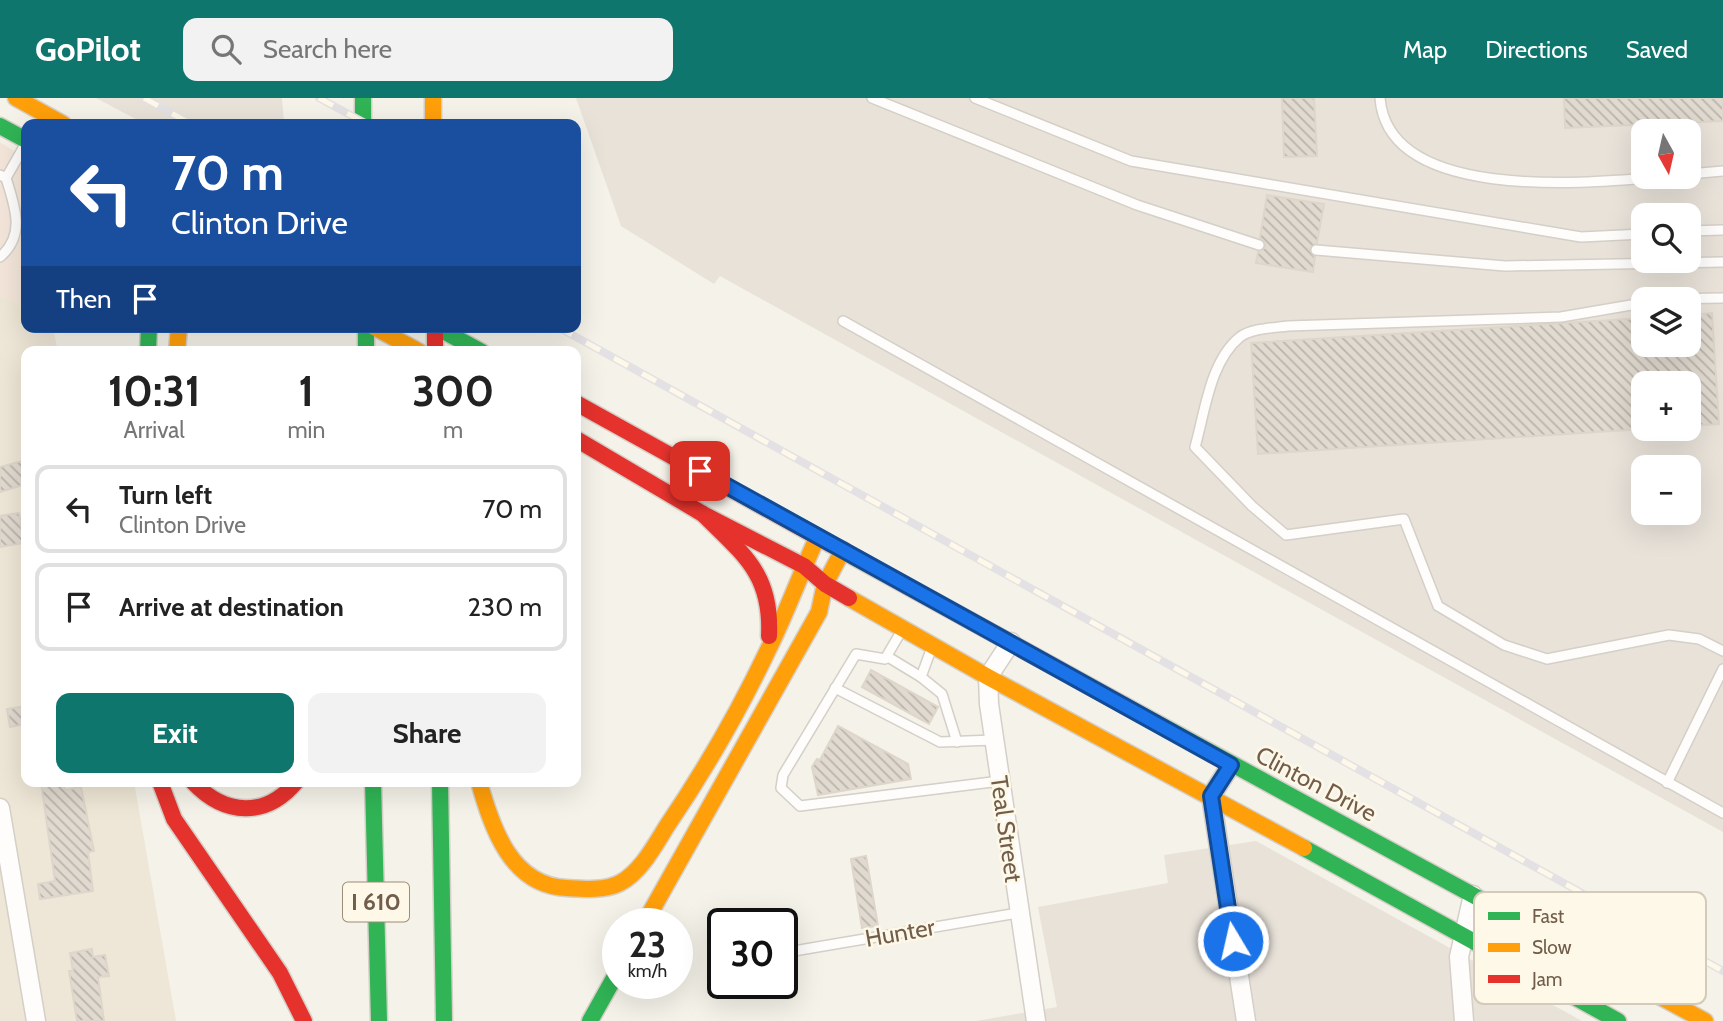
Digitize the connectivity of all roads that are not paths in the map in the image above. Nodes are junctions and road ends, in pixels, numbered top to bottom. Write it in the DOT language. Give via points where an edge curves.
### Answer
graph roads {
  1 [pos="16,98"];
  2 [pos="363,98"];
  3 [pos="433,98"];
  4 [pos="872,98"];
  5 [pos="975,98"];
  6 [pos="1380,98"];
  7 [pos="54,119"];
  8 [pos="363,119"];
  9 [pos="433,119"];
  10 [pos="0,125"];
  11 [pos="21,138"];
  12 [pos="21,149"];
  13 [pos="1723,172"];
  14 [pos="1701,173"];
  15 [pos="3,176"];
  16 [pos="1631,180"];
  17 [pos="1723,230"];
  18 [pos="1701,231"];
  19 [pos="1631,235"];
  20 [pos="1259,245"];
  21 [pos="1316,250"];
  22 [pos="0,257"];
  23 [pos="1723,262"];
  24 [pos="1701,298"];
  25 [pos="1723,298"];
  26 [pos="1631,305"];
  27 [pos="843,321"];
  28 [pos="385,333"];
  29 [pos="446,333"];
  30 [pos="409,346"];
  31 [pos="471,346"];
  32 [pos="581,406"];
  33 [pos="581,442"];
  34 [pos="703,514"];
  35 [pos="817,538"];
  36 [pos="843,550"];
  37 [pos="804,566"];
  38 [pos="825,584"];
  39 [pos="903,628"];
  40 [pos="1011,642"];
  41 [pos="933,645"];
  42 [pos="768,651"];
  43 [pos="1723,651"];
  44 [pos="888,657"];
  45 [pos="1723,669"];
  46 [pos="921,677"];
  47 [pos="988,677"];
  48 [pos="835,688"];
  49 [pos="994,740"];
  50 [pos="957,742"];
  51 [pos="1231,765"];
  52 [pos="1000,781"];
  53 [pos="1667,783"];
  54 [pos="162,787"];
  55 [pos="197,787"];
  56 [pos="291,787"];
  57 [pos="373,787"];
  58 [pos="440,787"];
  59 [pos="481,787"];
  60 [pos="1211,796"];
  61 [pos="0,808"];
  62 [pos="1723,813"];
  63 [pos="1473,895"];
  64 [pos="653,908"];
  65 [pos="9,910"];
  66 [pos="1018,913"];
  67 [pos="1464,935"];
  68 [pos="1474,941"];
  69 [pos="798,950"];
  70 [pos="602,999"];
  71 [pos="1584,1004"];
  72 [pos="1674,1004"];
  73 [pos="1612,1020"];
  74 [pos="36,1021"];
  75 [pos="304,1021"];
  76 [pos="379,1021"];
  77 [pos="444,1021"];
  78 [pos="590,1021"];
  79 [pos="1036,1021"];
  80 [pos="1245,1021"];
  81 [pos="1464,1021"];
  82 [pos="1705,1021"];
  1 -- 7 [label="main road"];
  2 -- 8 [label="main road"];
  3 -- 9 [label="main road"];
  4 -- 20 [label="lane" via="1138,205"];
  5 -- 19 [label="lane" via="1131,161 1581,237"];
  6 -- 16 [label="lane" via="1381,117 1400,145 1450,169 1484,178 1537,182"];
  10 -- 11 [label="main road"];
  12 -- 15 [label="lane"];
  13 -- 14 [label="lane"];
  15 -- 22 [label="lane" via="18,232"];
  17 -- 18 [label="lane"];
  21 -- 23 [label="lane" via="1505,266"];
  24 -- 25 [label="lane"];
  26 -- 43 [label="lane" via="1561,317 1288,326 1241,336 1219,363 1195,447 1286,536 1404,519 1438,606 1504,645 1547,659 1669,635 1699,639"];
  27 -- 53 [label="lane"];
  28 -- 30 [label="main road"];
  29 -- 31 [label="main road"];
  32 -- 35 [label="main road, Clinton Drive"];
  33 -- 34 [label="main road"];
  34 -- 37 [label="main road"];
  34 -- 42 [label="main road" via="762,574 772,607"];
  35 -- 36 [label="main road, Clinton Drive"];
  35 -- 37 [label="main road"];
  36 -- 38 [label="main road"];
  36 -- 40 [label="main road, Clinton Drive"];
  37 -- 38 [label="main road"];
  37 -- 42 [label="main road"];
  38 -- 39 [label="main road"];
  38 -- 64 [label="main road" via="819,612"];
  39 -- 41 [label="main road"];
  39 -- 44 [label="lane"];
  40 -- 47 [label="street"];
  40 -- 51 [label="main road, Clinton Drive"];
  41 -- 46 [label="lane"];
  41 -- 47 [label="main road"];
  42 -- 59 [label="main road" via="659,842 622,883 582,889 546,887 506,855"];
  44 -- 46 [label="lane"];
  44 -- 48 [label="lane" via="856,654"];
  45 -- 53 [label="lane"];
  46 -- 50 [label="lane" via="942,694"];
  47 -- 49 [label="street, Teal Street"];
  47 -- 60 [label="main road"];
  48 -- 50 [label="lane" via="940,741"];
  48 -- 52 [label="lane" via="783,775 781,788 800,806"];
  49 -- 50 [label="lane"];
  49 -- 52 [label="street, Teal Street"];
  51 -- 60 [label="street"];
  51 -- 63 [label="main road, Clinton Drive"];
  52 -- 66 [label="street, Teal Street"];
  53 -- 62 [label="lane"];
  54 -- 75 [label="main road" via="174,819 280,973"];
  55 -- 56 [label="main road" via="205,797 230,807 274,804"];
  57 -- 76 [label="main road, I 610"];
  58 -- 77 [label="main road, I 610"];
  60 -- 67 [label="main road"];
  60 -- 80 [label="street"];
  61 -- 65 [label="street"];
  63 -- 67 [label="street"];
  65 -- 74 [label="street"];
  66 -- 69 [label="lane, Hunter"];
  66 -- 79 [label="street, Teal Street"];
  67 -- 68 [label="main road"];
  67 -- 81 [label="street" via="1459,957"];
  70 -- 78 [label="main road"];
  71 -- 73 [label="main road"];
  72 -- 82 [label="main road, Clinton Drive"];
}
